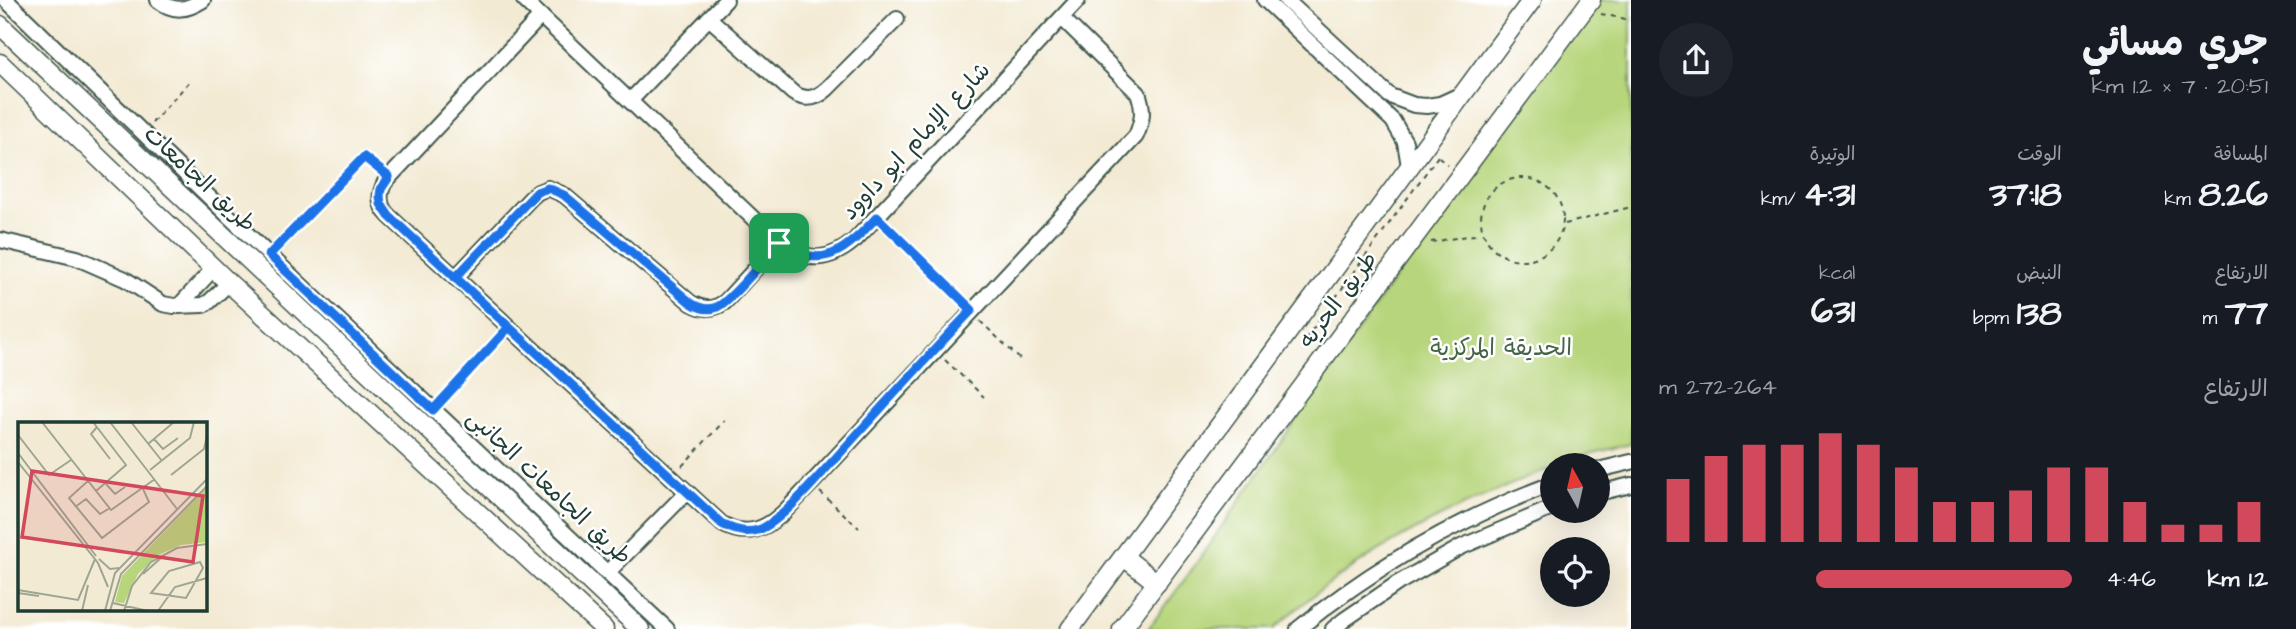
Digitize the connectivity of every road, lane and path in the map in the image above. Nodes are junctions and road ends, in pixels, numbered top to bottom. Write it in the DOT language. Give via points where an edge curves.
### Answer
graph roads {
  1 [pos="6,0"];
  2 [pos="158,0"];
  3 [pos="203,0"];
  4 [pos="726,0"];
  5 [pos="1078,0"];
  6 [pos="1265,0"];
  7 [pos="1286,0"];
  8 [pos="1532,0"];
  9 [pos="526,1"];
  10 [pos="1587,5"];
  11 [pos="541,16"];
  12 [pos="709,18"];
  13 [pos="1062,18"];
  14 [pos="897,19"];
  15 [pos="1631,20"];
  16 [pos="0,25"];
  17 [pos="1340,61"];
  18 [pos="0,63"];
  19 [pos="189,82"];
  20 [pos="1464,93"];
  21 [pos="630,101"];
  22 [pos="143,133"];
  23 [pos="1431,151"];
  24 [pos="1409,166"];
  25 [pos="1460,176"];
  26 [pos="389,177"];
  27 [pos="1631,207"];
  28 [pos="877,217"];
  29 [pos="1564,225"];
  30 [pos="1482,233"];
  31 [pos="0,240"];
  32 [pos="779,243"];
  33 [pos="1410,245"];
  34 [pos="261,258"];
  35 [pos="214,268"];
  36 [pos="455,278"];
  37 [pos="229,283"];
  38 [pos="179,306"];
  39 [pos="971,311"];
  40 [pos="509,327"];
  41 [pos="934,350"];
  42 [pos="1329,352"];
  43 [pos="1022,361"];
  44 [pos="984,397"];
  45 [pos="433,410"];
  46 [pos="725,420"];
  47 [pos="1631,462"];
  48 [pos="1610,467"];
  49 [pos="671,477"];
  50 [pos="811,484"];
  51 [pos="1631,485"];
  52 [pos="1540,489"];
  53 [pos="1610,490"];
  54 [pos="687,492"];
  55 [pos="1540,513"];
  56 [pos="859,528"];
  57 [pos="1124,557"];
  58 [pos="607,573"];
  59 [pos="1157,583"];
  60 [pos="594,586"];
  61 [pos="1341,626"];
  62 [pos="604,629"];
  63 [pos="640,629"];
  64 [pos="667,629"];
  65 [pos="1070,629"];
  66 [pos="1122,629"];
  67 [pos="1298,629"];
  1 -- 22 [label="street, طريق الجامعات الجانبى"];
  2 -- 3 [label="street" via="179,10"];
  4 -- 12 [label="street"];
  5 -- 13 [label="street, شارع الإمام ابو داوود"];
  6 -- 17 [label="street"];
  7 -- 17 [label="street"];
  8 -- 20 [label="main road, طريق الحريه"];
  9 -- 11 [label="street, شارع الإمام ابو داوود"];
  10 -- 15 [label="path"];
  10 -- 25 [label="main road, طريق الحريه"];
  11 -- 21 [label="street, شارع الإمام ابو داوود"];
  11 -- 26 [label="street"];
  12 -- 14 [label="street" via="793,93 809,99 819,97"];
  12 -- 21 [label="street"];
  13 -- 28 [label="street, شارع الإمام ابو داوود"];
  13 -- 39 [label="street" via="1138,93 1141,126"];
  16 -- 34 [label="main road, طريق الجامعات"];
  17 -- 20 [label="street" via="1390,96 1414,105 1440,104"];
  17 -- 24 [label="street" via="1393,121 1405,142"];
  18 -- 35 [label="main road"];
  19 -- 22 [label="path"];
  20 -- 23 [label="main road, طريق الحريه"];
  21 -- 32 [label="street, شارع الإمام ابو داوود"];
  22 -- 34 [label="street, طريق الجامعات الجانبى"];
  23 -- 24 [label="main road, طريق الحريه"];
  23 -- 25 [label="path"];
  23 -- 42 [label="path" via="1307,337"];
  24 -- 57 [label="main road, طريق الحريه"];
  25 -- 33 [label="main road, طريق الحريه"];
  26 -- 34 [label="path" via="364,157"];
  26 -- 36 [label="street" via="381,189 384,211"];
  27 -- 29 [label="path"];
  28 -- 32 [label="street, شارع الإمام ابو داوود" via="842,250 827,257 793,253"];
  28 -- 39 [label="path"];
  29 -- 30 [label="path" via="1555,245 1537,259 1515,261 1494,252"];
  29 -- 30 [label="path" via="1560,200 1542,182 1517,177 1494,187 1480,208"];
  30 -- 33 [label="path"];
  31 -- 38 [label="street" via="77,258 125,279 163,304"];
  32 -- 36 [label="street" via="725,302 708,309 699,307 564,195 548,188 531,198"];
  33 -- 42 [label="main road, طريق الحريه"];
  34 -- 37 [label="main road"];
  34 -- 45 [label="street, طريق الجامعات الجانبى"];
  34 -- 60 [label="main road, طريق الجامعات"];
  35 -- 37 [label="main road"];
  35 -- 38 [label="street"];
  36 -- 40 [label="street"];
  37 -- 38 [label="street" via="203,305"];
  37 -- 62 [label="main road"];
  39 -- 41 [label="street"];
  39 -- 43 [label="path"];
  40 -- 45 [label="path"];
  40 -- 49 [label="street"];
  41 -- 44 [label="path"];
  41 -- 50 [label="street"];
  42 -- 59 [label="main road, طريق الحريه"];
  45 -- 58 [label="street, طريق الجامعات الجانبى"];
  46 -- 49 [label="path"];
  47 -- 48 [label="street"];
  49 -- 54 [label="street"];
  50 -- 54 [label="street" via="767,526 745,532 722,524"];
  50 -- 56 [label="path"];
  51 -- 53 [label="street"];
  52 -- 67 [label="street" via="1413,550"];
  54 -- 58 [label="street"];
  55 -- 61 [label="street" via="1461,547 1398,583"];
  57 -- 59 [label="main road"];
  57 -- 65 [label="main road, طريق الحريه"];
  58 -- 60 [label="main road"];
  58 -- 64 [label="street, طريق الجامعات الجانبى"];
  59 -- 66 [label="main road, طريق الحريه"];
  60 -- 63 [label="main road, طريق الجامعات"];
}
